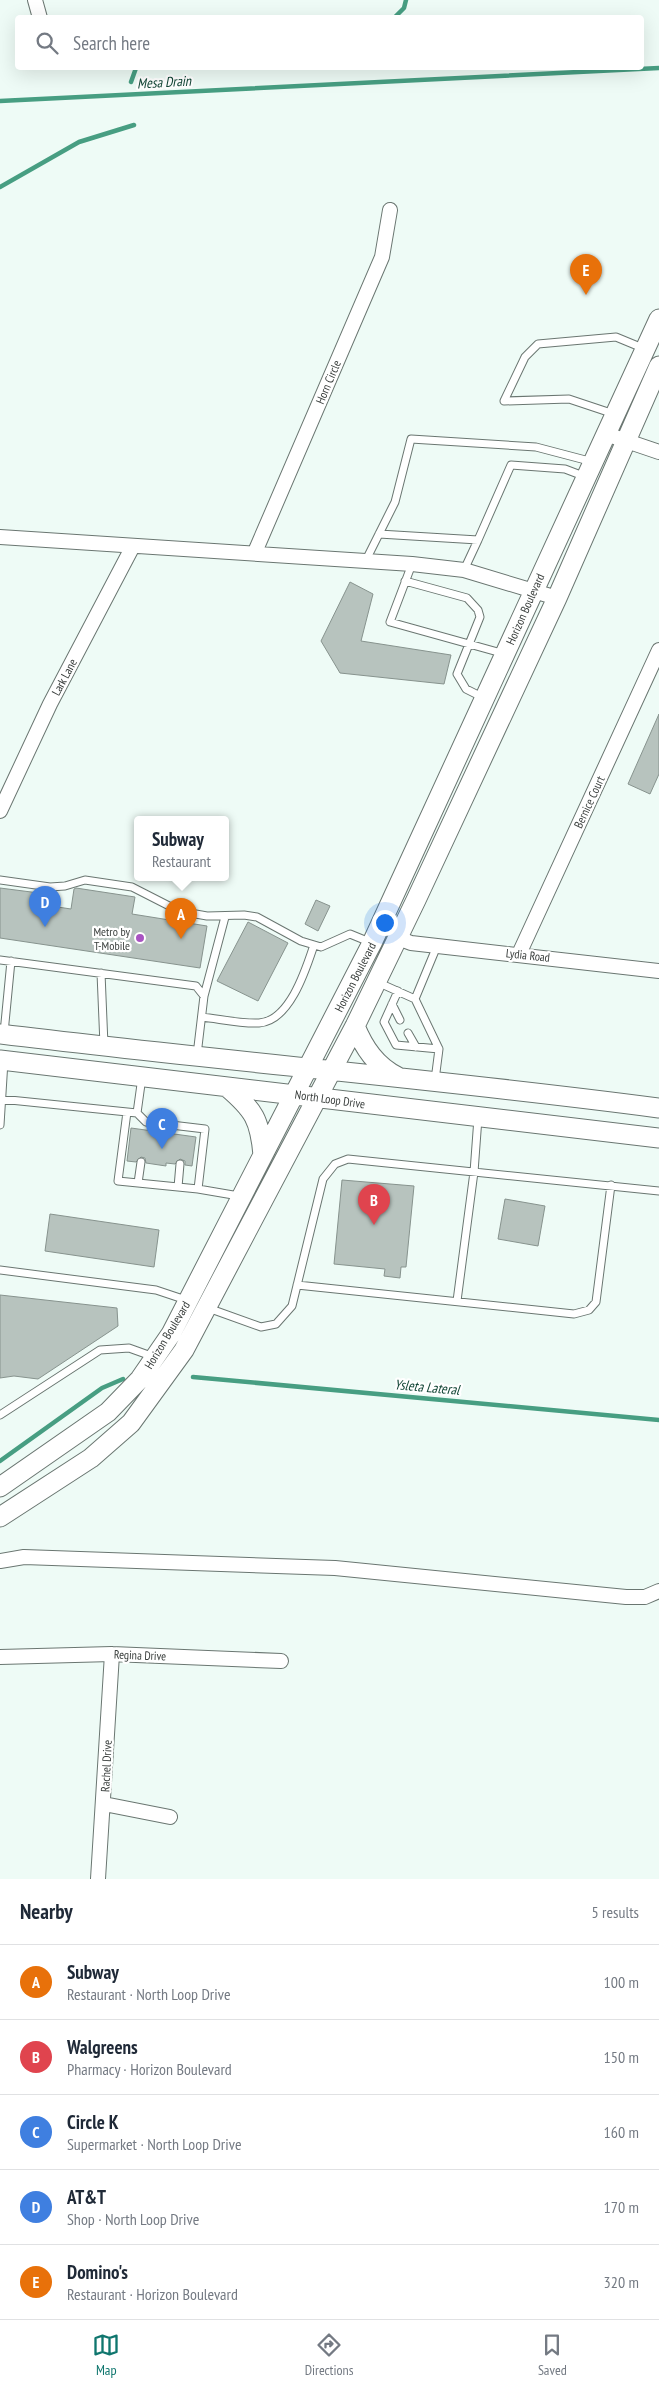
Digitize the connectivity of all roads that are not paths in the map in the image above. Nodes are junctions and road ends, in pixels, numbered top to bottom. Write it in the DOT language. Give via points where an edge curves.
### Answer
graph roads {
  1 [pos="35,0"];
  2 [pos="39,15"];
  3 [pos="390,210"];
  4 [pos="659,319"];
  5 [pos="645,349"];
  6 [pos="659,366"];
  7 [pos="616,414"];
  8 [pos="606,434"];
  9 [pos="625,440"];
  10 [pos="659,452"];
  11 [pos="590,470"];
  12 [pos="379,534"];
  13 [pos="0,537"];
  14 [pos="478,540"];
  15 [pos="134,546"];
  16 [pos="255,552"];
  17 [pos="366,560"];
  18 [pos="412,564"];
  19 [pos="464,570"];
  20 [pos="405,581"];
  21 [pos="533,591"];
  22 [pos="556,598"];
  23 [pos="469,644"];
  24 [pos="659,650"];
  25 [pos="505,654"];
  26 [pos="485,698"];
  27 [pos="506,707"];
  28 [pos="0,811"];
  29 [pos="0,880"];
  30 [pos="226,917"];
  31 [pos="398,938"];
  32 [pos="372,943"];
  33 [pos="314,945"];
  34 [pos="437,946"];
  35 [pos="519,954"];
  36 [pos="0,960"];
  37 [pos="11,961"];
  38 [pos="659,971"];
  39 [pos="101,973"];
  40 [pos="377,982"];
  41 [pos="398,991"];
  42 [pos="204,996"];
  43 [pos="415,999"];
  44 [pos="392,1004"];
  45 [pos="202,1017"];
  46 [pos="400,1020"];
  47 [pos="355,1026"];
  48 [pos="408,1033"];
  49 [pos="2,1034"];
  50 [pos="104,1046"];
  51 [pos="416,1047"];
  52 [pos="439,1049"];
  53 [pos="197,1058"];
  54 [pos="2,1061"];
  55 [pos="308,1068"];
  56 [pos="331,1070"];
  57 [pos="142,1077"];
  58 [pos="401,1079"];
  59 [pos="434,1082"];
  60 [pos="227,1087"];
  61 [pos="294,1094"];
  62 [pos="317,1098"];
  63 [pos="1,1099"];
  64 [pos="659,1108"];
  65 [pos="127,1112"];
  66 [pos="138,1113"];
  67 [pos="478,1117"];
  68 [pos="0,1125"];
  69 [pos="183,1126"];
  70 [pos="182,1135"];
  71 [pos="659,1138"];
  72 [pos="263,1155"];
  73 [pos="140,1162"];
  74 [pos="180,1164"];
  75 [pos="474,1172"];
  76 [pos="138,1184"];
  77 [pos="611,1185"];
  78 [pos="178,1187"];
  79 [pos="198,1189"];
  80 [pos="659,1191"];
  81 [pos="242,1196"];
  82 [pos="0,1270"];
  83 [pos="297,1285"];
  84 [pos="188,1301"];
  85 [pos="457,1301"];
  86 [pos="207,1308"];
  87 [pos="154,1358"];
  88 [pos="0,1415"];
  89 [pos="0,1487"];
  90 [pos="0,1517"];
  91 [pos="0,1561"];
  92 [pos="659,1591"];
  93 [pos="112,1654"];
  94 [pos="0,1658"];
  95 [pos="281,1661"];
  96 [pos="104,1804"];
  97 [pos="170,1817"];
  98 [pos="98,1879"];
  1 -- 2 [label="street"];
  3 -- 16 [label="street, Horn Circle" via="382,257"];
  4 -- 5 [label="main road, Horizon Boulevard"];
  5 -- 7 [label="main road, Horizon Boulevard"];
  5 -- 7 [label="lane" via="616,337 538,344 525,358 504,400 569,399"];
  6 -- 9 [label="main road, Horizon Boulevard"];
  7 -- 8 [label="main road, Horizon Boulevard"];
  8 -- 9 [label="street"];
  8 -- 11 [label="main road, Horizon Boulevard"];
  9 -- 10 [label="street"];
  9 -- 22 [label="main road, Horizon Boulevard"];
  11 -- 12 [label="lane" via="536,447 411,438 395,502"];
  11 -- 14 [label="lane" via="512,465"];
  11 -- 21 [label="main road, Horizon Boulevard"];
  12 -- 14 [label="lane"];
  12 -- 17 [label="lane"];
  13 -- 15 [label="street"];
  14 -- 19 [label="lane"];
  15 -- 16 [label="street"];
  15 -- 28 [label="street, Lark Lane" via="50,704"];
  16 -- 17 [label="street"];
  17 -- 18 [label="street"];
  18 -- 19 [label="street"];
  18 -- 20 [label="lane"];
  19 -- 21 [label="street"];
  20 -- 23 [label="lane" via="467,598 480,617"];
  20 -- 23 [label="lane" via="390,622"];
  21 -- 22 [label="street"];
  21 -- 25 [label="main road, Horizon Boulevard"];
  22 -- 27 [label="main road, Horizon Boulevard"];
  23 -- 25 [label="lane"];
  23 -- 26 [label="lane" via="457,674 466,689"];
  24 -- 35 [label="street, Bernice Court"];
  25 -- 26 [label="main road, Horizon Boulevard"];
  25 -- 27 [label="main road" via="510,664"];
  26 -- 32 [label="main road, Horizon Boulevard"];
  27 -- 31 [label="main road, Horizon Boulevard"];
  29 -- 30 [label="lane" via="50,887 85,880 132,887 179,911"];
  30 -- 33 [label="lane" via="257,917"];
  30 -- 42 [label="lane"];
  31 -- 34 [label="street, Lydia Road" via="412,944"];
  31 -- 40 [label="main road, Horizon Boulevard"];
  32 -- 33 [label="lane" via="350,934 321,947"];
  32 -- 55 [label="main road, Horizon Boulevard"];
  33 -- 45 [label="lane" via="298,988 282,1012 261,1023"];
  34 -- 35 [label="street, Lydia Road"];
  34 -- 43 [label="lane"];
  35 -- 38 [label="street, Lydia Road"];
  36 -- 37 [label="lane"];
  37 -- 39 [label="lane"];
  37 -- 49 [label="lane"];
  39 -- 42 [label="lane" via="196,986"];
  39 -- 50 [label="lane"];
  40 -- 41 [label="lane"];
  40 -- 47 [label="main road, Horizon Boulevard"];
  41 -- 43 [label="lane"];
  41 -- 44 [label="lane"];
  42 -- 45 [label="lane"];
  43 -- 52 [label="lane"];
  44 -- 46 [label="lane"];
  44 -- 51 [label="lane" via="384,1022 396,1045"];
  45 -- 53 [label="lane"];
  47 -- 56 [label="main road, Horizon Boulevard"];
  47 -- 58 [label="main road" via="368,1052 380,1066"];
  48 -- 51 [label="lane"];
  49 -- 50 [label="main road"];
  50 -- 53 [label="main road"];
  51 -- 52 [label="lane"];
  52 -- 59 [label="lane"];
  53 -- 55 [label="main road"];
  54 -- 57 [label="main road, North Loop Drive"];
  54 -- 63 [label="lane"];
  55 -- 56 [label="main road"];
  55 -- 61 [label="main road, Horizon Boulevard"];
  56 -- 58 [label="main road"];
  56 -- 62 [label="main road, Horizon Boulevard"];
  57 -- 60 [label="main road, North Loop Drive"];
  57 -- 66 [label="lane"];
  58 -- 59 [label="main road"];
  59 -- 64 [label="main road"];
  60 -- 61 [label="main road, North Loop Drive"];
  60 -- 72 [label="main road" via="245,1102 261,1128"];
  61 -- 62 [label="main road, North Loop Drive"];
  61 -- 72 [label="main road, Horizon Boulevard"];
  62 -- 67 [label="main road, North Loop Drive"];
  62 -- 86 [label="main road, Horizon Boulevard"];
  63 -- 65 [label="lane"];
  63 -- 68 [label="lane"];
  65 -- 66 [label="lane"];
  65 -- 76 [label="lane" via="118,1182"];
  66 -- 69 [label="lane" via="145,1126"];
  67 -- 71 [label="main road, North Loop Drive"];
  67 -- 75 [label="lane"];
  69 -- 70 [label="lane"];
  69 -- 79 [label="lane" via="205,1129"];
  72 -- 81 [label="main road, Horizon Boulevard"];
  73 -- 76 [label="lane"];
  74 -- 78 [label="lane"];
  75 -- 77 [label="lane"];
  75 -- 83 [label="lane" via="357,1158 335,1164 323,1179"];
  75 -- 85 [label="lane"];
  76 -- 78 [label="lane"];
  77 -- 80 [label="lane"];
  77 -- 85 [label="lane" via="596,1302 589,1310 574,1314"];
  78 -- 79 [label="lane"];
  79 -- 81 [label="lane"];
  81 -- 84 [label="main road, Horizon Boulevard"];
  82 -- 84 [label="lane" via="156,1290"];
  83 -- 85 [label="lane"];
  83 -- 86 [label="lane" via="292,1306 276,1324 261,1327"];
  84 -- 86 [label="lane"];
  84 -- 87 [label="main road, Horizon Boulevard"];
  86 -- 90 [label="main road, Horizon Boulevard" via="184,1350 131,1423 91,1458"];
  87 -- 88 [label="lane" via="129,1348 100,1350"];
  87 -- 89 [label="main road, Horizon Boulevard" via="140,1379 108,1412"];
  91 -- 92 [label="street" via="24,1557 335,1568 626,1597 645,1597"];
  93 -- 94 [label="street, Regina Drive"];
  93 -- 95 [label="street, Regina Drive"];
  93 -- 96 [label="street, Rachel Drive"];
  96 -- 97 [label="street"];
  96 -- 98 [label="street, Rachel Drive"];
}
